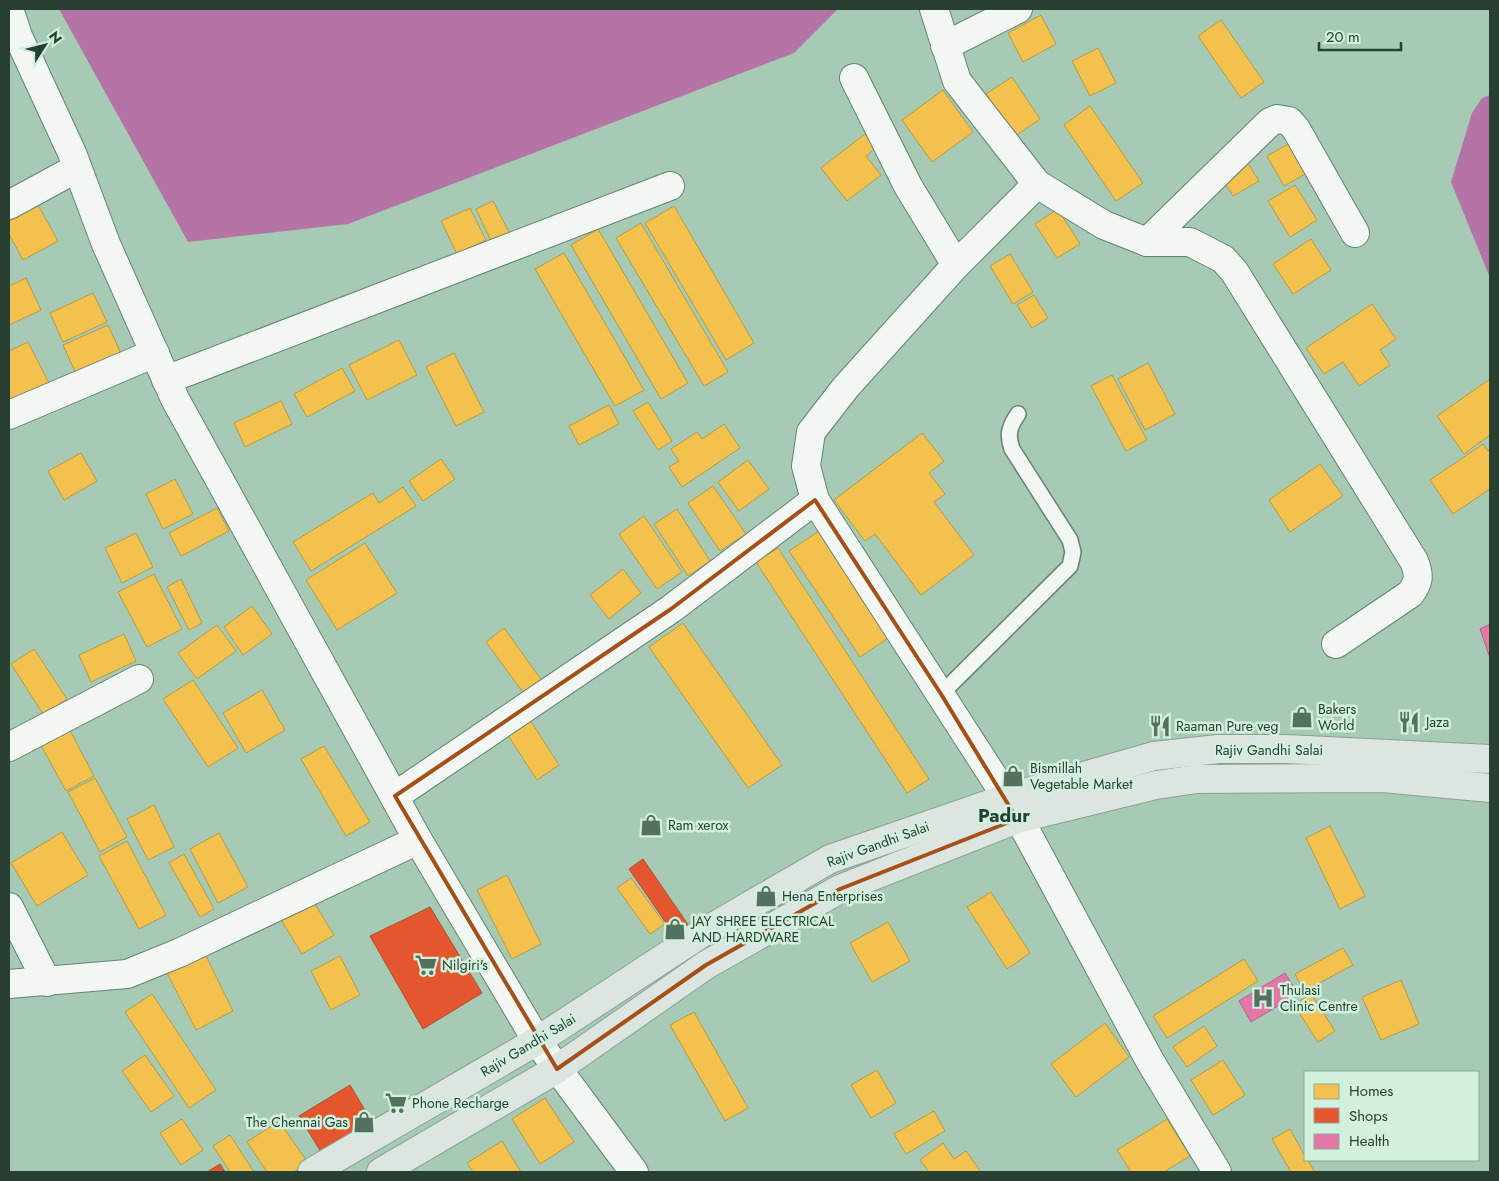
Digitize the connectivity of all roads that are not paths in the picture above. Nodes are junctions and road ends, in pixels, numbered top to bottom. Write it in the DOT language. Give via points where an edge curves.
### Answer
graph roads {
  1 [pos="9,9"];
  2 [pos="934,9"];
  3 [pos="1018,9"];
  4 [pos="945,46"];
  5 [pos="854,78"];
  6 [pos="77,168"];
  7 [pos="1037,184"];
  8 [pos="670,186"];
  9 [pos="9,205"];
  10 [pos="1355,233"];
  11 [pos="1147,242"];
  12 [pos="956,265"];
  13 [pos="155,353"];
  14 [pos="166,380"];
  15 [pos="1018,414"];
  16 [pos="9,415"];
  17 [pos="814,500"];
  18 [pos="1336,644"];
  19 [pos="139,678"];
  20 [pos="941,694"];
  21 [pos="9,747"];
  22 [pos="1490,759"];
  23 [pos="1490,788"];
  24 [pos="395,796"];
  25 [pos="1012,808"];
  26 [pos="418,840"];
  27 [pos="9,907"];
  28 [pos="47,982"];
  29 [pos="9,984"];
  30 [pos="537,1041"];
  31 [pos="556,1069"];
  32 [pos="312,1172"];
  33 [pos="381,1172"];
  34 [pos="634,1172"];
  35 [pos="1217,1172"];
  1 -- 6 [label="street"];
  2 -- 4 [label="street"];
  3 -- 4 [label="street"];
  4 -- 7 [label="street" via="957,81"];
  5 -- 12 [label="street" via="900,172"];
  6 -- 9 [label="street"];
  6 -- 13 [label="street" via="106,244"];
  7 -- 11 [label="street" via="1104,225"];
  7 -- 12 [label="street"];
  8 -- 14 [label="street"];
  10 -- 11 [label="street" via="1296,129 1289,121 1277,119 1270,122"];
  11 -- 18 [label="street" via="1190,242 1223,259 1234,271 1414,561 1419,578 1410,594"];
  12 -- 17 [label="street" via="846,387 811,432 806,466"];
  13 -- 14 [label="street"];
  13 -- 16 [label="street"];
  14 -- 24 [label="street"];
  15 -- 20 [label="lane" via="1008,437 1012,450 1070,540 1073,552 1070,566"];
  17 -- 20 [label="street"];
  17 -- 24 [label="street" via="671,609"];
  19 -- 21 [label="street"];
  20 -- 25 [label="street"];
  22 -- 25 [label="main road, Rajiv Gandhi Salai" via="1341,750 1218,749 1154,756"];
  23 -- 25 [label="main road, Rajiv Gandhi Salai" via="1383,778 1197,779"];
  24 -- 26 [label="street"];
  25 -- 30 [label="main road, Rajiv Gandhi Salai" via="830,859 699,936"];
  25 -- 31 [label="main road, Rajiv Gandhi Salai" via="840,888 706,965"];
  25 -- 35 [label="street" via="1150,1061"];
  26 -- 28 [label="street" via="127,974"];
  26 -- 30 [label="street"];
  27 -- 28 [label="street"];
  28 -- 29 [label="street"];
  30 -- 31 [label="street"];
  30 -- 32 [label="main road, Rajiv Gandhi Salai"];
  31 -- 33 [label="main road, Rajiv Gandhi Salai"];
  31 -- 34 [label="street"];
}
